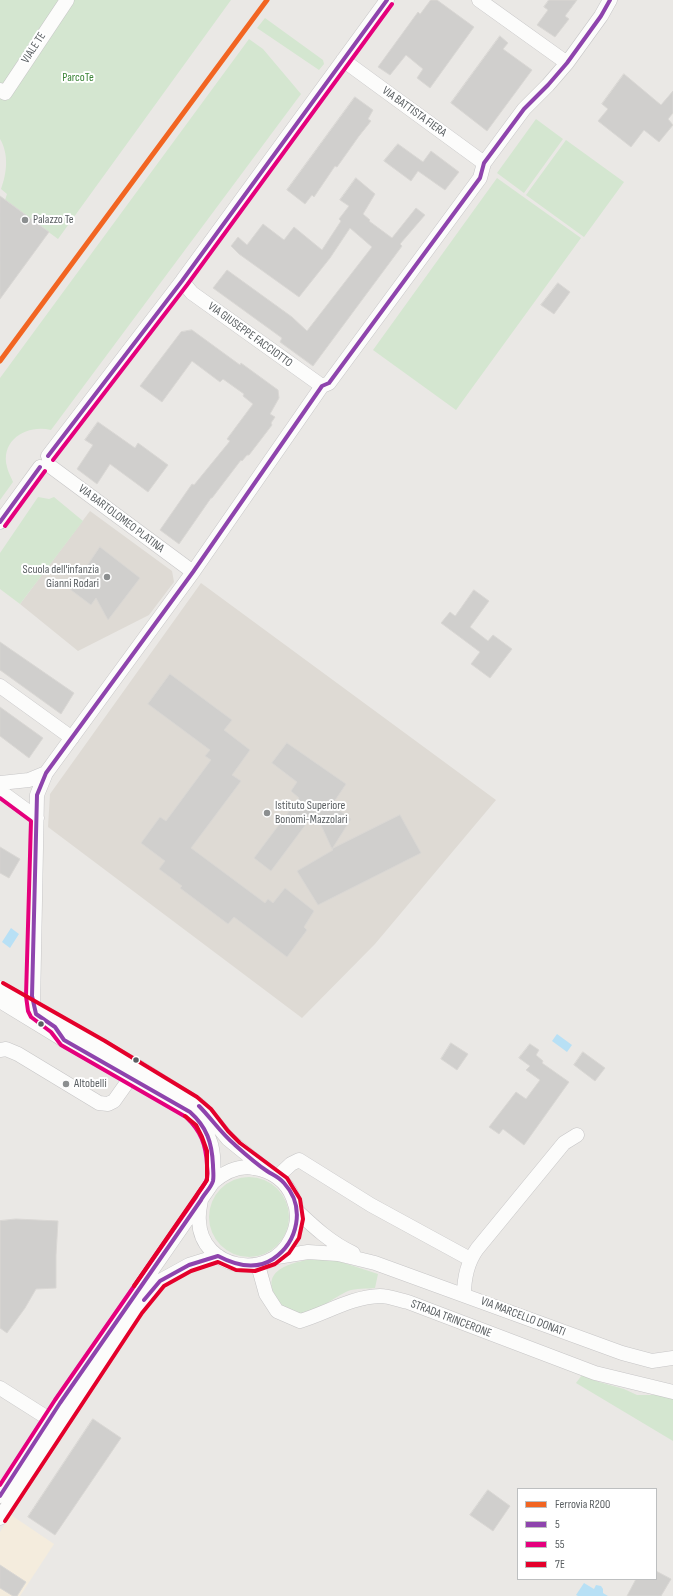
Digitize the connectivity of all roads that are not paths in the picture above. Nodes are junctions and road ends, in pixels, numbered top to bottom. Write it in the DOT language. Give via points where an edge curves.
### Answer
graph roads {
  1 [pos="67,0"];
  2 [pos="387,0"];
  3 [pos="479,0"];
  4 [pos="610,0"];
  5 [pos="343,60"];
  6 [pos="567,63"];
  7 [pos="0,90"];
  8 [pos="484,163"];
  9 [pos="182,281"];
  10 [pos="322,386"];
  11 [pos="46,463"];
  12 [pos="0,522"];
  13 [pos="193,572"];
  14 [pos="0,686"];
  15 [pos="72,738"];
  16 [pos="46,773"];
  17 [pos="0,783"];
  18 [pos="0,791"];
  19 [pos="37,818"];
  20 [pos="0,988"];
  21 [pos="0,1001"];
  22 [pos="33,1006"];
  23 [pos="64,1040"];
  24 [pos="0,1050"];
  25 [pos="131,1078"];
  26 [pos="577,1135"];
  27 [pos="273,1174"];
  28 [pos="213,1182"];
  29 [pos="201,1200"];
  30 [pos="297,1211"];
  31 [pos="218,1256"];
  32 [pos="277,1257"];
  33 [pos="470,1259"];
  34 [pos="375,1264"];
  35 [pos="258,1265"];
  36 [pos="464,1295"];
  37 [pos="673,1358"];
  38 [pos="0,1388"];
  39 [pos="673,1392"];
  40 [pos="55,1422"];
  41 [pos="0,1496"];
  42 [pos="0,1518"];
  1 -- 7 [label="street, VIALE TE" via="5,93"];
  2 -- 5 [label="street"];
  3 -- 6 [label="street"];
  4 -- 6 [label="street" via="602,16"];
  5 -- 8 [label="street, VIA BATTISTA FIERA"];
  5 -- 9 [label="street"];
  6 -- 8 [label="street" via="524,109"];
  8 -- 10 [label="street" via="480,178 329,382"];
  9 -- 10 [label="street, VIA GIUSEPPE FACCIOTTO" via="192,293"];
  9 -- 11 [label="street"];
  10 -- 13 [label="street"];
  11 -- 12 [label="street"];
  11 -- 13 [label="street, VIA BARTOLOMEO PLATINA"];
  13 -- 15 [label="street"];
  14 -- 15 [label="street"];
  15 -- 16 [label="street"];
  16 -- 17 [label="street" via="30,780"];
  16 -- 19 [label="street" via="38,795"];
  18 -- 19 [label="street"];
  19 -- 22 [label="street"];
  20 -- 22 [label="street, VIA MARCELLO DONATI"];
  21 -- 23 [label="street"];
  22 -- 23 [label="street" via="37,1017 55,1028"];
  22 -- 27 [label="street, VIA MARCELLO DONATI" via="199,1105 228,1139"];
  23 -- 25 [label="street"];
  24 -- 25 [label="street" via="6,1049 18,1054 99,1103 108,1104 114,1101"];
  25 -- 28 [label="street" via="201,1121 213,1150"];
  26 -- 33 [label="street" via="564,1143"];
  27 -- 28 [label="street" via="252,1167 243,1167 222,1174"];
  27 -- 30 [label="street, VIA MARCELLO DONATI" via="292,1194"];
  27 -- 33 [label="street" via="299,1160 371,1205"];
  28 -- 29 [label="street"];
  29 -- 31 [label="street, VIA MARCELLO DONATI" via="198,1221 200,1231 210,1249"];
  29 -- 40 [label="street"];
  30 -- 32 [label="street, VIA MARCELLO DONATI" via="295,1232 289,1245"];
  30 -- 34 [label="street, VIA MARCELLO DONATI" via="342,1248"];
  31 -- 35 [label="street, VIA MARCELLO DONATI" via="233,1264"];
  31 -- 40 [label="street" via="189,1265 160,1281"];
  32 -- 34 [label="street, VIA MARCELLO DONATI" via="308,1252 338,1254"];
  32 -- 35 [label="street, VIA MARCELLO DONATI"];
  33 -- 36 [label="street" via="464,1282"];
  34 -- 36 [label="street, VIA MARCELLO DONATI"];
  35 -- 39 [label="street, STRADA TRINCERONE" via="266,1294 277,1311 300,1321 319,1316 337,1306 381,1296 408,1302 595,1373"];
  36 -- 37 [label="street, VIA MARCELLO DONATI" via="622,1353 652,1361"];
  38 -- 40 [label="street"];
  40 -- 41 [label="street"];
  40 -- 42 [label="street"];
}
